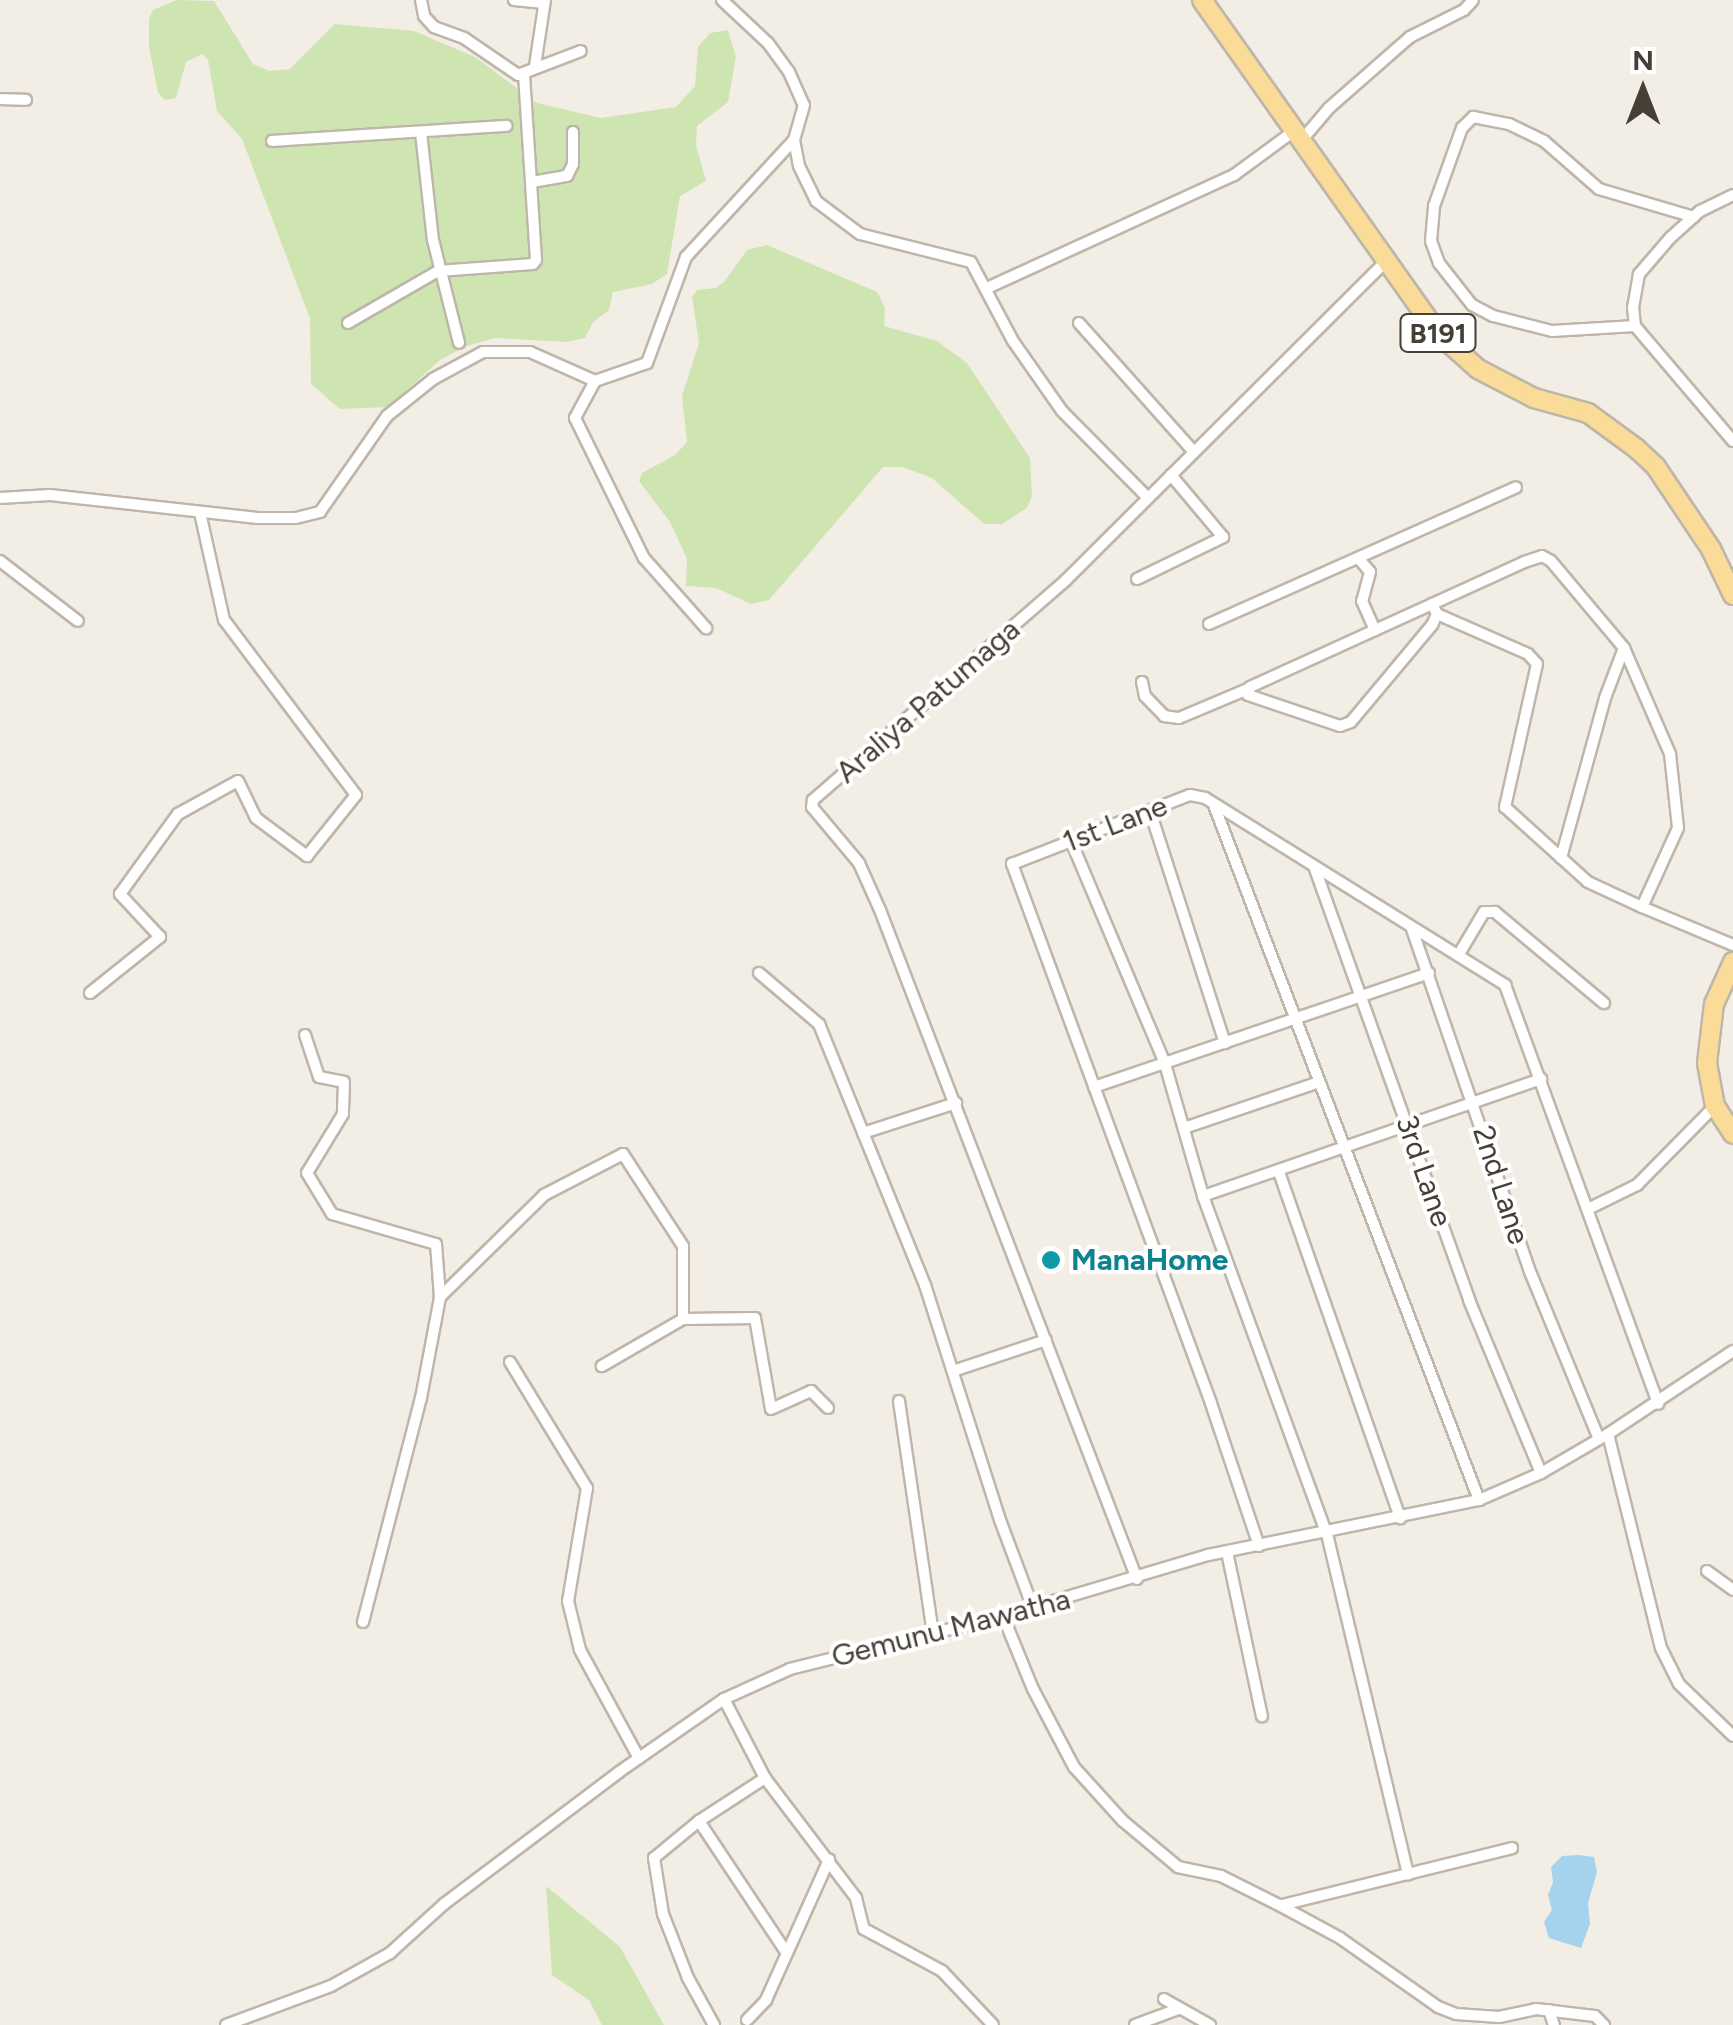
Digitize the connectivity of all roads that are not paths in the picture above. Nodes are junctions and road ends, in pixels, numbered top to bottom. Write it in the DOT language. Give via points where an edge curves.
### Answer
graph roads {
  1 [pos="421,0"];
  2 [pos="514,0"];
  3 [pos="722,0"];
  4 [pos="1202,0"];
  5 [pos="1473,0"];
  6 [pos="545,2"];
  7 [pos="581,51"];
  8 [pos="534,66"];
  9 [pos="524,76"];
  10 [pos="0,99"];
  11 [pos="26,100"];
  12 [pos="507,126"];
  13 [pos="422,132"];
  14 [pos="573,132"];
  15 [pos="1297,136"];
  16 [pos="794,140"];
  17 [pos="272,141"];
  18 [pos="532,182"];
  19 [pos="1733,196"];
  20 [pos="1694,217"];
  21 [pos="1389,258"];
  22 [pos="438,271"];
  23 [pos="987,288"];
  24 [pos="348,323"];
  25 [pos="1078,323"];
  26 [pos="1635,326"];
  27 [pos="459,344"];
  28 [pos="595,382"];
  29 [pos="1733,440"];
  30 [pos="1194,452"];
  31 [pos="1171,475"];
  32 [pos="1516,488"];
  33 [pos="0,498"];
  34 [pos="1148,498"];
  35 [pos="200,514"];
  36 [pos="1358,558"];
  37 [pos="0,561"];
  38 [pos="1137,579"];
  39 [pos="1733,595"];
  40 [pos="1434,609"];
  41 [pos="78,621"];
  42 [pos="1210,624"];
  43 [pos="706,628"];
  44 [pos="1375,630"];
  45 [pos="1624,648"];
  46 [pos="1142,682"];
  47 [pos="1248,689"];
  48 [pos="1214,804"];
  49 [pos="1150,811"];
  50 [pos="1071,842"];
  51 [pos="1561,858"];
  52 [pos="1314,865"];
  53 [pos="1642,907"];
  54 [pos="1412,928"];
  55 [pos="1733,944"];
  56 [pos="1458,954"];
  57 [pos="1733,962"];
  58 [pos="759,972"];
  59 [pos="1429,972"];
  60 [pos="90,992"];
  61 [pos="1358,997"];
  62 [pos="1604,1003"];
  63 [pos="1293,1020"];
  64 [pos="306,1035"];
  65 [pos="1225,1043"];
  66 [pos="1165,1064"];
  67 [pos="1541,1079"];
  68 [pos="1318,1082"];
  69 [pos="1094,1088"];
  70 [pos="956,1103"];
  71 [pos="1475,1105"];
  72 [pos="1716,1106"];
  73 [pos="1409,1127"];
  74 [pos="1187,1128"];
  75 [pos="864,1133"];
  76 [pos="1733,1134"];
  77 [pos="1346,1148"];
  78 [pos="1278,1172"];
  79 [pos="1203,1196"];
  80 [pos="1588,1209"];
  81 [pos="440,1297"];
  82 [pos="683,1319"];
  83 [pos="1046,1340"];
  84 [pos="1733,1351"];
  85 [pos="510,1362"];
  86 [pos="602,1366"];
  87 [pos="952,1371"];
  88 [pos="899,1401"];
  89 [pos="1658,1404"];
  90 [pos="828,1408"];
  91 [pos="1603,1437"];
  92 [pos="1541,1473"];
  93 [pos="1479,1500"];
  94 [pos="1400,1518"];
  95 [pos="1327,1534"];
  96 [pos="1258,1546"];
  97 [pos="1226,1552"];
  98 [pos="1707,1572"];
  99 [pos="1137,1579"];
  100 [pos="1733,1590"];
  101 [pos="1033,1608"];
  102 [pos="1003,1616"];
  103 [pos="363,1622"];
  104 [pos="934,1633"];
  105 [pos="724,1699"];
  106 [pos="1262,1716"];
  107 [pos="1733,1736"];
  108 [pos="640,1758"];
  109 [pos="766,1778"];
  110 [pos="699,1821"];
  111 [pos="1512,1848"];
  112 [pos="829,1860"];
  113 [pos="1408,1876"];
  114 [pos="1281,1906"];
  115 [pos="786,1952"];
  116 [pos="1164,1998"];
  117 [pos="1178,2009"];
  118 [pos="1549,2010"];
  119 [pos="747,2024"];
  120 [pos="226,2025"];
  121 [pos="714,2025"];
  122 [pos="993,2025"];
  123 [pos="1135,2025"];
  124 [pos="1210,2025"];
  125 [pos="1554,2025"];
  126 [pos="1604,2025"];
  1 -- 9 [label="street" via="434,27"];
  2 -- 6 [label="street"];
  3 -- 16 [label="street" via="789,72 804,105"];
  4 -- 15 [label="main road, B191"];
  5 -- 15 [label="street" via="1410,37"];
  6 -- 8 [label="street"];
  7 -- 8 [label="street"];
  8 -- 9 [label="street"];
  9 -- 18 [label="street"];
  10 -- 11 [label="street"];
  12 -- 13 [label="street"];
  13 -- 17 [label="street"];
  13 -- 22 [label="street"];
  14 -- 18 [label="street" via="567,176"];
  15 -- 21 [label="main road, B191"];
  15 -- 23 [label="street" via="1234,175"];
  16 -- 23 [label="street" via="807,186 834,218 874,238 971,262"];
  16 -- 28 [label="street" via="686,257 647,362"];
  18 -- 22 [label="street" via="538,254 532,264"];
  19 -- 20 [label="street"];
  20 -- 26 [label="street" via="1639,274"];
  20 -- 26 [label="street" via="1599,189 1544,142 1509,124 1472,117 1462,128 1434,206 1431,242 1472,305 1552,330"];
  21 -- 30 [label="street, Araliya Patumaga"];
  21 -- 39 [label="main road, B191" via="1421,311 1460,355 1534,398 1588,413 1647,458 1711,550"];
  22 -- 24 [label="street"];
  22 -- 27 [label="street"];
  23 -- 34 [label="street" via="1013,341 1062,411"];
  25 -- 30 [label="street"];
  26 -- 29 [label="street"];
  28 -- 35 [label="street" via="530,352 483,352 387,416 320,512 296,518"];
  28 -- 43 [label="street" via="574,418 644,558"];
  30 -- 31 [label="street, Araliya Patumaga"];
  31 -- 34 [label="street, Araliya Patumaga"];
  31 -- 38 [label="street" via="1223,537"];
  32 -- 36 [label="street"];
  33 -- 35 [label="street" via="50,495"];
  34 -- 70 [label="street, Araliya Patumaga" via="1066,580 813,800 860,863"];
  35 -- 60 [label="street" via="224,620 356,794 306,856 256,818 238,781 178,814 120,894 160,937"];
  36 -- 42 [label="street"];
  36 -- 44 [label="street" via="1370,572 1362,600"];
  37 -- 41 [label="street"];
  40 -- 44 [label="street"];
  40 -- 45 [label="street" via="1542,556"];
  40 -- 47 [label="street" via="1351,722 1340,726 1253,700"];
  40 -- 51 [label="street" via="1537,664 1505,808"];
  44 -- 47 [label="street"];
  45 -- 51 [label="street"];
  45 -- 53 [label="street" via="1660,724 1678,802 1676,838"];
  46 -- 47 [label="street" via="1145,696 1164,716 1180,718"];
  48 -- 49 [label="street, 1st Lane" via="1190,795"];
  48 -- 52 [label="street, 1st Lane"];
  48 -- 63 [label="street"];
  49 -- 50 [label="street, 1st Lane"];
  49 -- 65 [label="street"];
  50 -- 66 [label="street"];
  50 -- 69 [label="street, 1st Lane" via="1012,864"];
  51 -- 53 [label="street" via="1588,882"];
  52 -- 54 [label="street, 1st Lane"];
  52 -- 61 [label="street, 3rd Lane"];
  53 -- 55 [label="street"];
  54 -- 56 [label="street, 1st Lane"];
  54 -- 59 [label="street, 2nd Lane"];
  56 -- 62 [label="street" via="1484,912 1496,912"];
  56 -- 67 [label="street, 1st Lane" via="1505,985"];
  57 -- 72 [label="main road" via="1714,1004 1707,1062"];
  58 -- 75 [label="street" via="819,1024"];
  59 -- 61 [label="street"];
  59 -- 71 [label="street, 2nd Lane"];
  61 -- 63 [label="street"];
  61 -- 73 [label="street, 3rd Lane"];
  63 -- 65 [label="street"];
  63 -- 68 [label="street"];
  64 -- 81 [label="street" via="319,1077 344,1082 343,1114 308,1173 332,1214 436,1244"];
  65 -- 66 [label="street"];
  66 -- 69 [label="street"];
  66 -- 74 [label="street"];
  67 -- 71 [label="street"];
  67 -- 80 [label="street, 1st Lane"];
  68 -- 74 [label="street"];
  68 -- 77 [label="street"];
  69 -- 96 [label="street, 1st Lane"];
  70 -- 75 [label="street"];
  70 -- 83 [label="street, Araliya Patumaga"];
  71 -- 73 [label="street"];
  71 -- 91 [label="street, 2nd Lane" via="1530,1274"];
  72 -- 76 [label="main road"];
  72 -- 80 [label="street" via="1637,1185"];
  73 -- 77 [label="street"];
  73 -- 92 [label="street, 3rd Lane" via="1469,1300"];
  74 -- 79 [label="street"];
  75 -- 87 [label="street"];
  77 -- 78 [label="street"];
  77 -- 93 [label="street"];
  78 -- 79 [label="street"];
  78 -- 94 [label="street"];
  79 -- 95 [label="street"];
  80 -- 89 [label="street, 1st Lane"];
  81 -- 82 [label="street" via="544,1195 623,1154 683,1246"];
  81 -- 103 [label="street"];
  82 -- 86 [label="street"];
  82 -- 90 [label="street" via="755,1318 771,1410 811,1392"];
  83 -- 87 [label="street"];
  83 -- 99 [label="street, Araliya Patumaga"];
  84 -- 89 [label="street, Gemunu Mawatha"];
  85 -- 108 [label="street" via="586,1488 568,1601 580,1650"];
  87 -- 101 [label="street"];
  88 -- 104 [label="street"];
  89 -- 91 [label="street, Gemunu Mawatha"];
  91 -- 92 [label="street, Gemunu Mawatha"];
  91 -- 107 [label="street, 2nd Lane" via="1661,1648 1679,1684"];
  92 -- 93 [label="street, Gemunu Mawatha"];
  93 -- 94 [label="street, Gemunu Mawatha"];
  94 -- 95 [label="street, Gemunu Mawatha"];
  95 -- 96 [label="street, Gemunu Mawatha"];
  95 -- 113 [label="street"];
  96 -- 97 [label="street, Gemunu Mawatha"];
  97 -- 99 [label="street, Gemunu Mawatha"];
  97 -- 106 [label="street"];
  98 -- 100 [label="street"];
  99 -- 101 [label="street, Gemunu Mawatha"];
  101 -- 102 [label="street, Gemunu Mawatha"];
  102 -- 104 [label="street, Gemunu Mawatha"];
  102 -- 114 [label="street" via="1058,1738 1098,1794 1178,1866 1221,1876"];
  104 -- 105 [label="street, Gemunu Mawatha" via="790,1669"];
  105 -- 108 [label="street, Gemunu Mawatha"];
  105 -- 109 [label="street"];
  108 -- 120 [label="street, Gemunu Mawatha" via="390,1952 331,1986"];
  109 -- 110 [label="street"];
  109 -- 112 [label="street"];
  110 -- 115 [label="street"];
  110 -- 121 [label="street" via="654,1858 663,1914"];
  111 -- 113 [label="street"];
  112 -- 115 [label="street"];
  112 -- 122 [label="street" via="856,1898 864,1930 942,1971"];
  113 -- 114 [label="street"];
  114 -- 118 [label="street" via="1456,2014 1499,2018"];
  115 -- 119 [label="street" via="766,2000"];
  116 -- 117 [label="street"];
  117 -- 123 [label="street"];
  117 -- 124 [label="street"];
  118 -- 125 [label="street"];
  118 -- 126 [label="street" via="1595,2016"];
}
